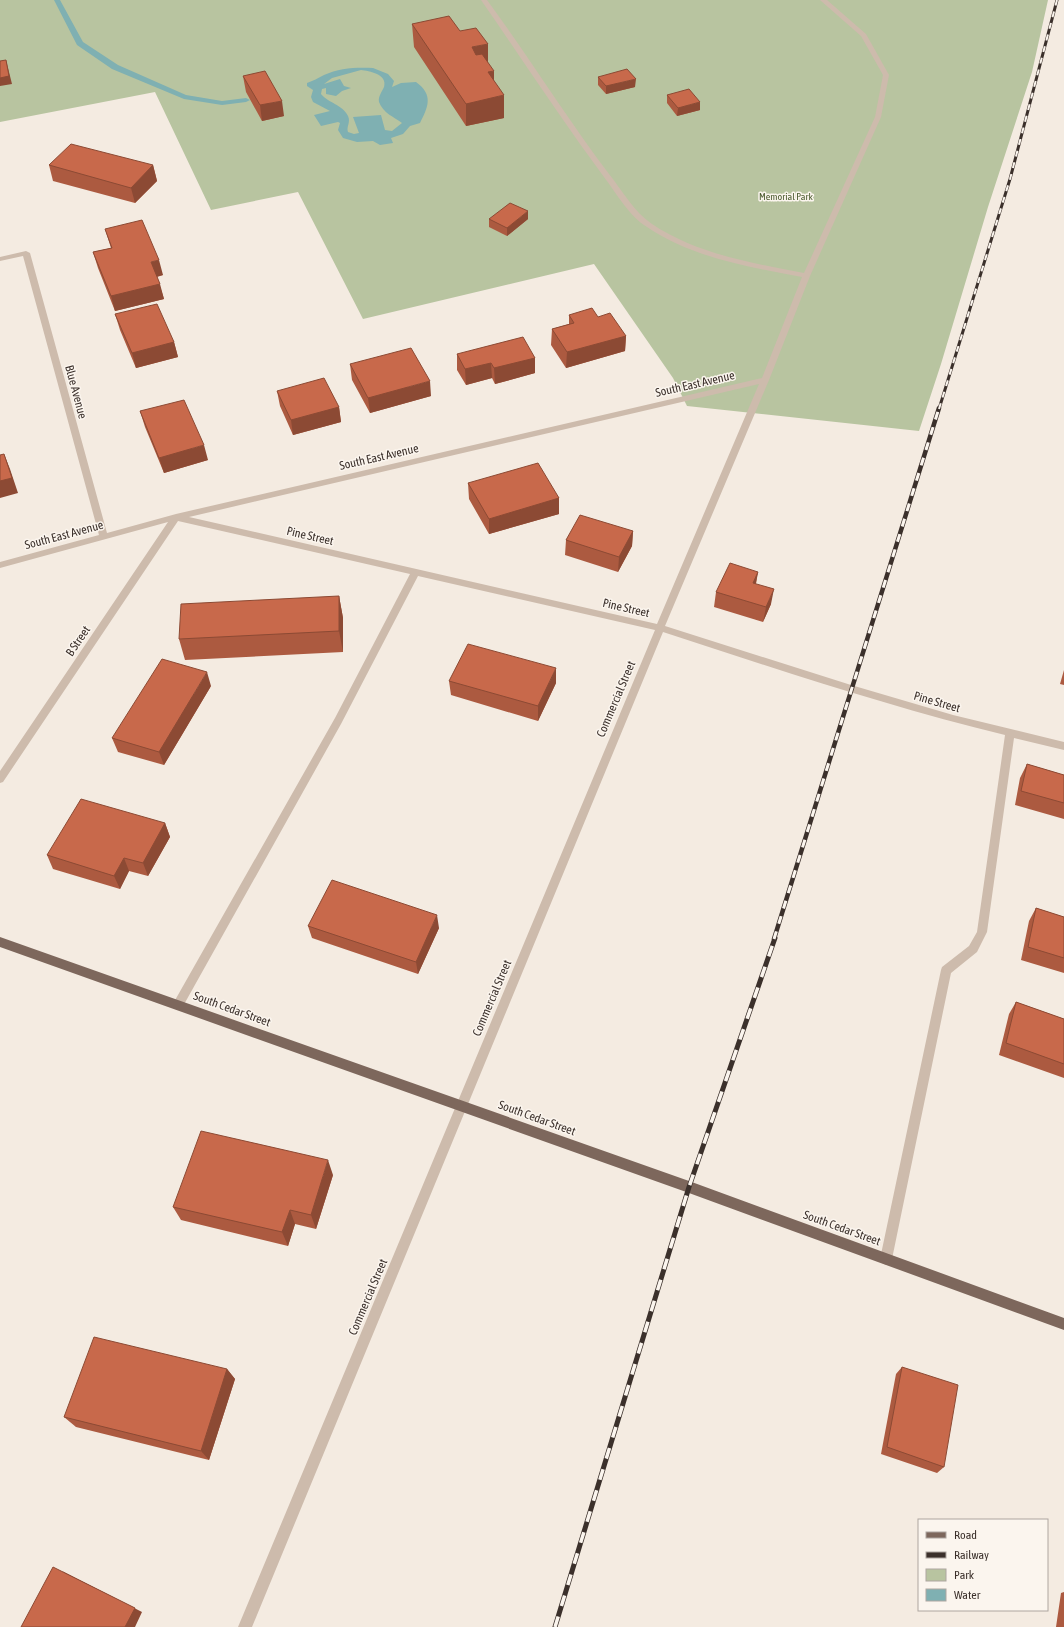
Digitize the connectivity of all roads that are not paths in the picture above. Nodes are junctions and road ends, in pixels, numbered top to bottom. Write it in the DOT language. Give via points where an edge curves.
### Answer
graph roads {
  1 [pos="484,0"];
  2 [pos="823,0"];
  3 [pos="0,259"];
  4 [pos="806,276"];
  5 [pos="765,380"];
  6 [pos="176,517"];
  7 [pos="104,536"];
  8 [pos="0,565"];
  9 [pos="415,572"];
  10 [pos="660,628"];
  11 [pos="1010,733"];
  12 [pos="1064,746"];
  13 [pos="0,779"];
  14 [pos="0,942"];
  15 [pos="178,1005"];
  16 [pos="461,1106"];
  17 [pos="886,1259"];
  18 [pos="1064,1324"];
  19 [pos="245,1627"];
  1 -- 4 [label="street" via="597,163 647,225 676,242 736,262"];
  2 -- 4 [label="street, Commercial Street" via="864,36 886,75 878,117"];
  3 -- 7 [label="street, Blue Avenue" via="26,254"];
  4 -- 5 [label="street, Commercial Street"];
  5 -- 6 [label="street, South East Avenue"];
  5 -- 10 [label="street, Commercial Street"];
  6 -- 7 [label="street, South East Avenue"];
  6 -- 9 [label="street, Pine Street"];
  6 -- 13 [label="street, B Street"];
  7 -- 8 [label="street, South East Avenue"];
  9 -- 10 [label="street, Pine Street"];
  9 -- 15 [label="street" via="338,722"];
  10 -- 11 [label="street, Pine Street" via="858,691"];
  10 -- 16 [label="street, Commercial Street"];
  11 -- 12 [label="street, Pine Street"];
  11 -- 17 [label="street" via="982,932 973,949 946,970"];
  14 -- 15 [label="main road, South Cedar Street"];
  15 -- 16 [label="main road, South Cedar Street"];
  16 -- 17 [label="main road, South Cedar Street"];
  16 -- 19 [label="street, Commercial Street"];
  17 -- 18 [label="main road, South Cedar Street"];
}
